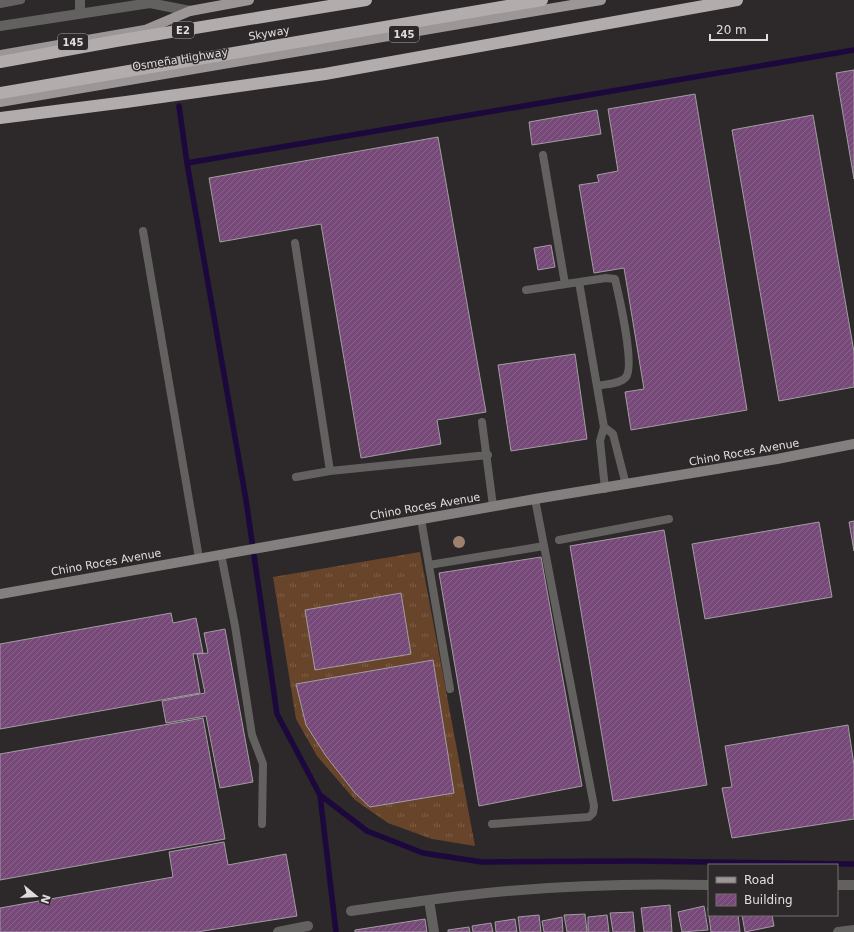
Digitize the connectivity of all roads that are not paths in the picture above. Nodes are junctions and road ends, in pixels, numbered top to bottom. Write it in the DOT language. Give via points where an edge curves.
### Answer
graph roads {
  1 [pos="21,0"];
  2 [pos="80,0"];
  3 [pos="249,0"];
  4 [pos="366,0"];
  5 [pos="542,0"];
  6 [pos="601,0"];
  7 [pos="737,0"];
  8 [pos="0,4"];
  9 [pos="190,11"];
  10 [pos="80,12"];
  11 [pos="0,26"];
  12 [pos="0,55"];
  13 [pos="0,62"];
  14 [pos="0,93"];
  15 [pos="0,102"];
  16 [pos="0,118"];
  17 [pos="543,155"];
  18 [pos="143,231"];
  19 [pos="295,243"];
  20 [pos="579,282"];
  21 [pos="564,284"];
  22 [pos="526,290"];
  23 [pos="597,386"];
  24 [pos="482,422"];
  25 [pos="604,427"];
  26 [pos="854,444"];
  27 [pos="488,455"];
  28 [pos="330,472"];
  29 [pos="296,477"];
  30 [pos="626,485"];
  31 [pos="605,489"];
  32 [pos="535,499"];
  33 [pos="493,506"];
  34 [pos="669,518"];
  35 [pos="421,519"];
  36 [pos="559,540"];
  37 [pos="544,546"];
  38 [pos="220,554"];
  39 [pos="199,558"];
  40 [pos="429,565"];
  41 [pos="0,594"];
  42 [pos="450,688"];
  43 [pos="262,824"];
  44 [pos="492,824"];
  45 [pos="708,885"];
  46 [pos="854,885"];
  47 [pos="838,886"];
  48 [pos="429,900"];
  49 [pos="351,911"];
  50 [pos="308,926"];
  51 [pos="854,930"];
  52 [pos="278,932"];
  53 [pos="434,932"];
  54 [pos="838,932"];
  1 -- 8 [label="lane"];
  2 -- 10 [label="street"];
  3 -- 9 [label="main road, 145"];
  4 -- 13 [label="highway, Skyway / E2"];
  5 -- 14 [label="highway, Skyway"];
  6 -- 15 [label="main road, Osmeña Highway / 145"];
  7 -- 16 [label="highway" via="325,74"];
  9 -- 10 [label="street" via="150,3"];
  9 -- 12 [label="main road, 145" via="145,30"];
  10 -- 11 [label="street"];
  17 -- 21 [label="lane"];
  18 -- 39 [label="lane"];
  19 -- 28 [label="lane"];
  20 -- 21 [label="lane"];
  20 -- 23 [label="lane"];
  20 -- 23 [label="lane" via="615,279 628,352 629,368 625,379"];
  21 -- 22 [label="lane"];
  23 -- 25 [label="lane"];
  24 -- 27 [label="lane"];
  25 -- 30 [label="lane" via="613,434"];
  25 -- 31 [label="lane" via="600,441"];
  26 -- 30 [label="main road, Chino Roces Avenue" via="777,460"];
  27 -- 28 [label="lane"];
  27 -- 33 [label="lane"];
  28 -- 29 [label="lane"];
  30 -- 31 [label="main road, Chino Roces Avenue"];
  31 -- 32 [label="main road, Chino Roces Avenue"];
  32 -- 33 [label="main road, Chino Roces Avenue"];
  32 -- 37 [label="lane"];
  33 -- 35 [label="main road, Chino Roces Avenue"];
  34 -- 36 [label="lane"];
  35 -- 38 [label="main road, Chino Roces Avenue"];
  35 -- 40 [label="lane"];
  37 -- 40 [label="lane"];
  37 -- 44 [label="lane" via="594,806 593,813 589,817"];
  38 -- 39 [label="main road, Chino Roces Avenue"];
  38 -- 43 [label="lane" via="235,626 252,734 263,764"];
  39 -- 41 [label="main road, Chino Roces Avenue"];
  40 -- 42 [label="lane"];
  45 -- 48 [label="street" via="645,884 550,888"];
  46 -- 47 [label="street"];
  48 -- 49 [label="street"];
  48 -- 53 [label="street"];
  50 -- 52 [label="street"];
  51 -- 54 [label="street"];
}
